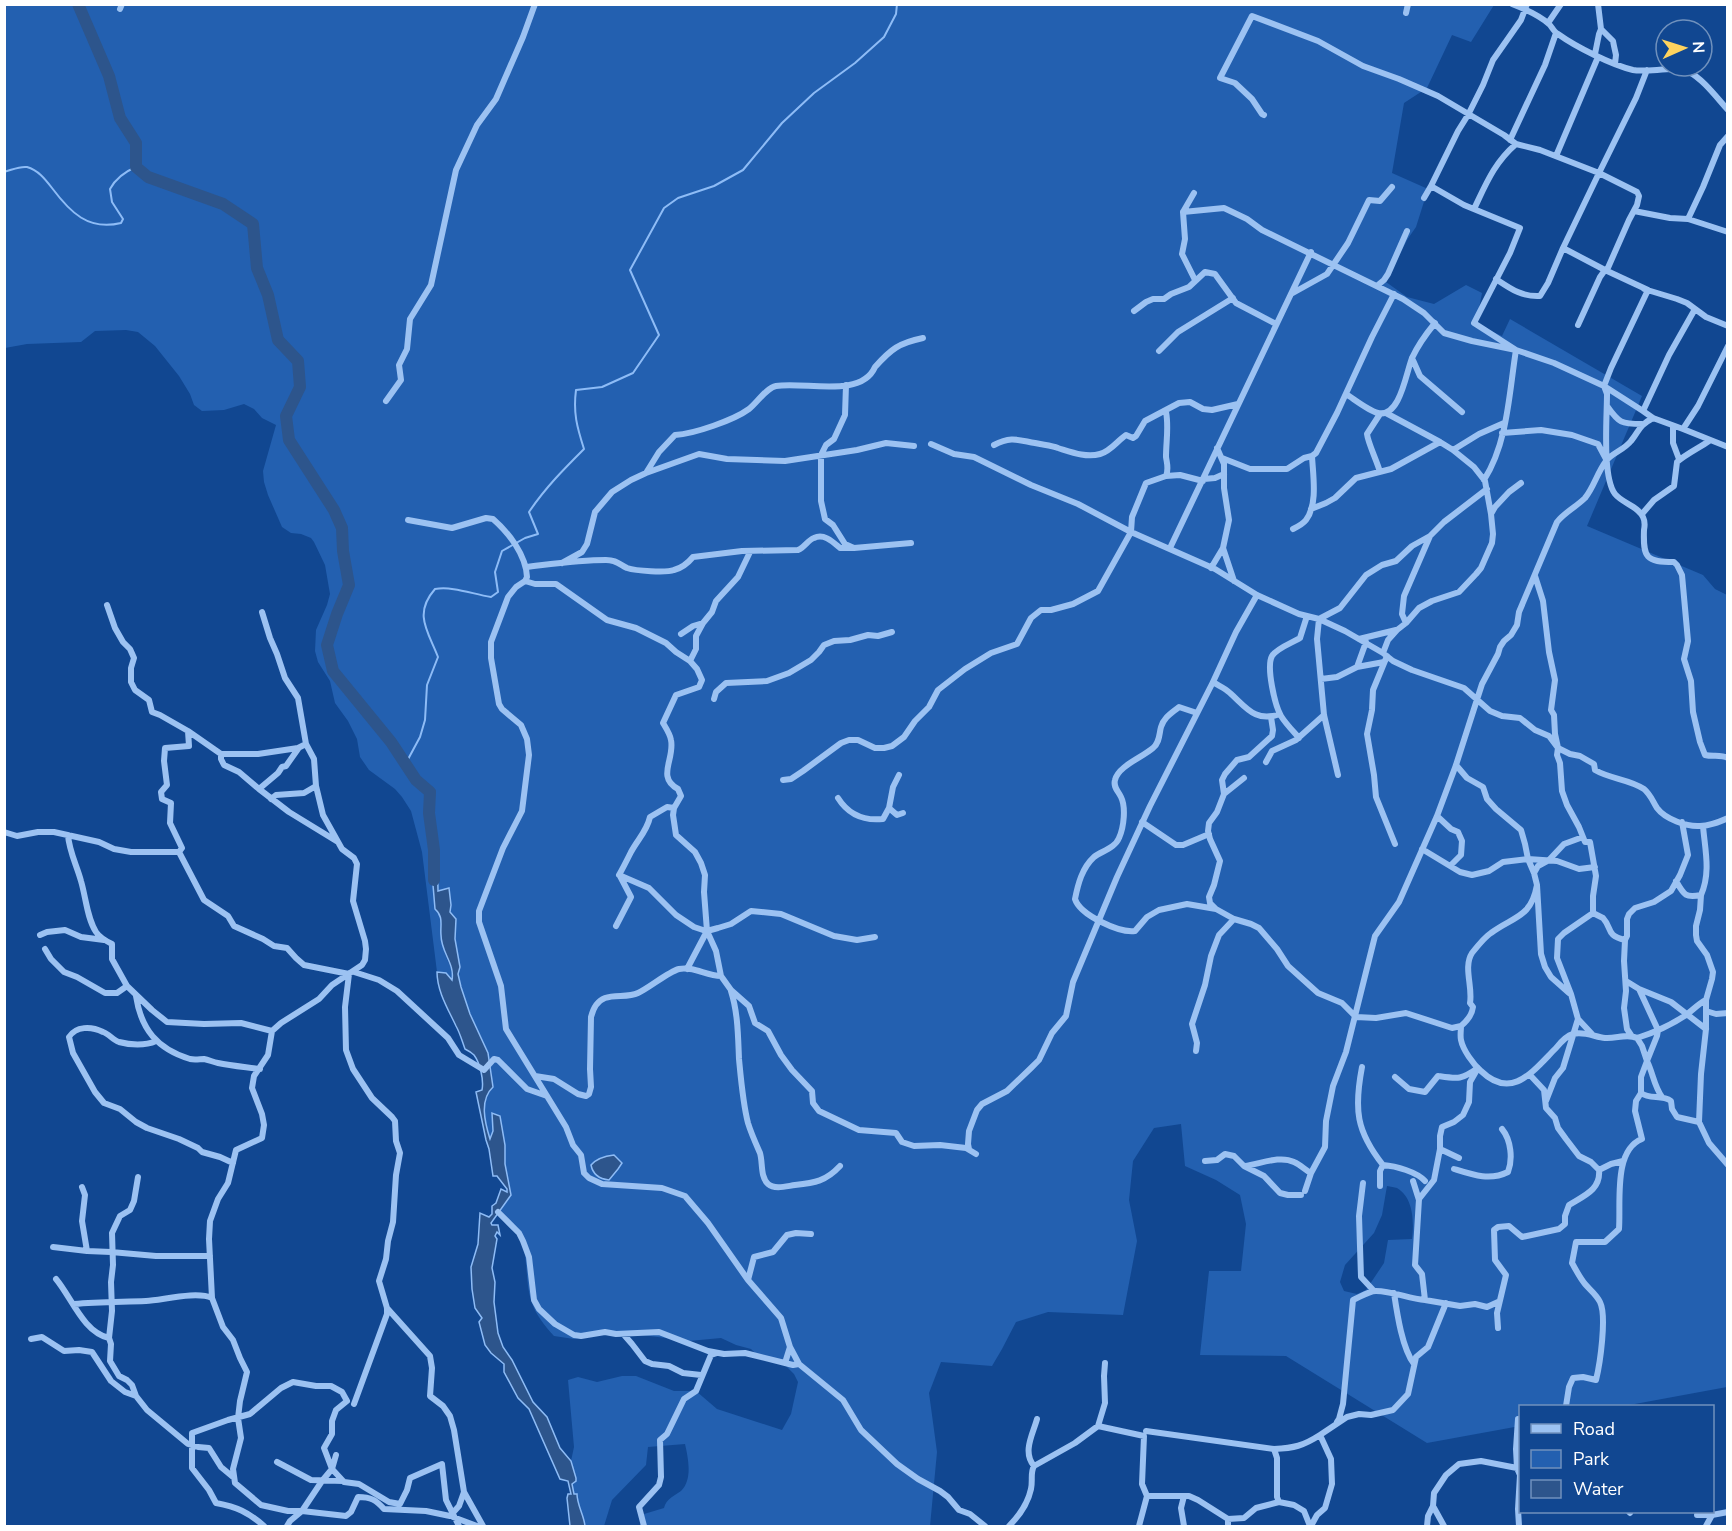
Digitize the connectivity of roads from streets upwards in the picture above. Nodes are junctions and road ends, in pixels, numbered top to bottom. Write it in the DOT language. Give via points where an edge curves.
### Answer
graph roads {
  1 [pos="535,4"];
  2 [pos="1408,4"];
  3 [pos="1512,4"];
  4 [pos="1561,4"];
  5 [pos="1598,4"];
  6 [pos="1526,7"];
  7 [pos="1406,13"];
  8 [pos="1548,23"];
  9 [pos="1601,29"];
  10 [pos="1556,33"];
  11 [pos="1597,55"];
  12 [pos="1615,64"];
  13 [pos="1647,70"];
  14 [pos="1728,110"];
  15 [pos="1264,115"];
  16 [pos="1468,115"];
  17 [pos="1728,136"];
  18 [pos="1514,142"];
  19 [pos="1556,156"];
  20 [pos="1599,173"];
  21 [pos="1431,186"];
  22 [pos="1392,187"];
  23 [pos="1194,193"];
  24 [pos="1424,198"];
  25 [pos="1474,209"];
  26 [pos="1634,211"];
  27 [pos="1183,212"];
  28 [pos="1688,219"];
  29 [pos="1407,231"];
  30 [pos="1728,232"];
  31 [pos="1563,249"];
  32 [pos="1311,252"];
  33 [pos="1333,264"];
  34 [pos="1606,270"];
  35 [pos="1496,279"];
  36 [pos="1195,280"];
  37 [pos="1378,285"];
  38 [pos="1648,290"];
  39 [pos="1394,294"];
  40 [pos="1290,295"];
  41 [pos="1233,298"];
  42 [pos="1695,309"];
  43 [pos="1134,310"];
  44 [pos="1435,322"];
  45 [pos="1276,324"];
  46 [pos="1578,325"];
  47 [pos="1728,326"];
  48 [pos="923,338"];
  49 [pos="1728,346"];
  50 [pos="1516,350"];
  51 [pos="1159,351"];
  52 [pos="1412,358"];
  53 [pos="846,385"];
  54 [pos="1604,386"];
  55 [pos="1346,394"];
  56 [pos="386,401"];
  57 [pos="1238,404"];
  58 [pos="1607,406"];
  59 [pos="1643,411"];
  60 [pos="1166,412"];
  61 [pos="1462,412"];
  62 [pos="1383,414"];
  63 [pos="1653,418"];
  64 [pos="1504,423"];
  65 [pos="1642,424"];
  66 [pos="1673,426"];
  67 [pos="1683,429"];
  68 [pos="1502,433"];
  69 [pos="1709,441"];
  70 [pos="1440,442"];
  71 [pos="932,444"];
  72 [pos="994,445"];
  73 [pos="914,446"];
  74 [pos="1728,447"];
  75 [pos="1217,448"];
  76 [pos="1454,450"];
  77 [pos="821,455"];
  78 [pos="1312,456"];
  79 [pos="1222,458"];
  80 [pos="1679,459"];
  81 [pos="1606,460"];
  82 [pos="1380,472"];
  83 [pos="646,473"];
  84 [pos="1224,474"];
  85 [pos="1166,476"];
  86 [pos="1203,480"];
  87 [pos="1484,480"];
  88 [pos="1521,483"];
  89 [pos="1487,489"];
  90 [pos="1311,509"];
  91 [pos="1491,514"];
  92 [pos="1642,514"];
  93 [pos="408,520"];
  94 [pos="1293,529"];
  95 [pos="1131,532"];
  96 [pos="1430,536"];
  97 [pos="911,543"];
  98 [pos="854,548"];
  99 [pos="1170,548"];
  100 [pos="1223,548"];
  101 [pos="750,552"];
  102 [pos="562,563"];
  103 [pos="526,567"];
  104 [pos="1211,568"];
  105 [pos="1535,576"];
  106 [pos="525,581"];
  107 [pos="1234,581"];
  108 [pos="1257,595"];
  109 [pos="107,605"];
  110 [pos="262,612"];
  111 [pos="1307,616"];
  112 [pos="1319,619"];
  113 [pos="703,623"];
  114 [pos="1406,623"];
  115 [pos="1397,630"];
  116 [pos="892,632"];
  117 [pos="681,634"];
  118 [pos="1359,639"];
  119 [pos="1366,642"];
  120 [pos="1385,657"];
  121 [pos="690,661"];
  122 [pos="1357,667"];
  123 [pos="1321,679"];
  124 [pos="1213,682"];
  125 [pos="714,699"];
  126 [pos="1477,700"];
  127 [pos="1197,713"];
  128 [pos="1280,714"];
  129 [pos="1324,715"];
  130 [pos="1271,717"];
  131 [pos="188,731"];
  132 [pos="1299,738"];
  133 [pos="306,744"];
  134 [pos="298,748"];
  135 [pos="1558,748"];
  136 [pos="221,753"];
  137 [pos="1728,758"];
  138 [pos="1266,762"];
  139 [pos="1456,765"];
  140 [pos="1338,774"];
  141 [pos="898,775"];
  142 [pos="1244,778"];
  143 [pos="783,780"];
  144 [pos="315,786"];
  145 [pos="259,789"];
  146 [pos="1224,794"];
  147 [pos="838,798"];
  148 [pos="271,799"];
  149 [pos="674,808"];
  150 [pos="889,808"];
  151 [pos="903,813"];
  152 [pos="1437,816"];
  153 [pos="1728,818"];
  154 [pos="1143,822"];
  155 [pos="1682,822"];
  156 [pos="1703,826"];
  157 [pos="4,832"];
  158 [pos="1209,834"];
  159 [pos="68,835"];
  160 [pos="1583,837"];
  161 [pos="338,842"];
  162 [pos="1395,844"];
  163 [pos="1422,849"];
  164 [pos="179,852"];
  165 [pos="1528,859"];
  166 [pos="1547,861"];
  167 [pos="1450,866"];
  168 [pos="1595,867"];
  169 [pos="1534,873"];
  170 [pos="619,875"];
  171 [pos="1676,881"];
  172 [pos="1537,885"];
  173 [pos="1701,895"];
  174 [pos="1216,909"];
  175 [pos="1593,914"];
  176 [pos="1099,920"];
  177 [pos="1234,920"];
  178 [pos="616,926"];
  179 [pos="707,931"];
  180 [pos="40,935"];
  181 [pos="875,937"];
  182 [pos="104,940"];
  183 [pos="1625,940"];
  184 [pos="45,949"];
  185 [pos="687,969"];
  186 [pos="351,973"];
  187 [pos="721,976"];
  188 [pos="1626,981"];
  189 [pos="127,986"];
  190 [pos="1639,989"];
  191 [pos="731,990"];
  192 [pos="1571,994"];
  193 [pos="136,996"];
  194 [pos="1706,1000"];
  195 [pos="1706,1011"];
  196 [pos="1728,1013"];
  197 [pos="1687,1014"];
  198 [pos="1356,1017"];
  199 [pos="1578,1019"];
  200 [pos="1461,1026"];
  201 [pos="1706,1029"];
  202 [pos="1658,1030"];
  203 [pos="272,1031"];
  204 [pos="1573,1034"];
  205 [pos="1592,1034"];
  206 [pos="1634,1037"];
  207 [pos="156,1041"];
  208 [pos="1196,1051"];
  209 [pos="1647,1061"];
  210 [pos="1362,1066"];
  211 [pos="1478,1068"];
  212 [pos="260,1069"];
  213 [pos="1530,1075"];
  214 [pos="535,1076"];
  215 [pos="1395,1077"];
  216 [pos="1641,1092"];
  217 [pos="547,1096"];
  218 [pos="1662,1097"];
  219 [pos="1546,1101"];
  220 [pos="1698,1122"];
  221 [pos="1502,1129"];
  222 [pos="969,1149"];
  223 [pos="1440,1149"];
  224 [pos="976,1154"];
  225 [pos="1459,1158"];
  226 [pos="1204,1161"];
  227 [pos="1623,1161"];
  228 [pos="233,1163"];
  229 [pos="1383,1165"];
  230 [pos="1728,1165"];
  231 [pos="840,1166"];
  232 [pos="1244,1166"];
  233 [pos="1454,1169"];
  234 [pos="1599,1170"];
  235 [pos="1311,1173"];
  236 [pos="138,1177"];
  237 [pos="1413,1181"];
  238 [pos="1425,1181"];
  239 [pos="1363,1183"];
  240 [pos="1380,1186"];
  241 [pos="82,1187"];
  242 [pos="1419,1200"];
  243 [pos="498,1212"];
  244 [pos="811,1234"];
  245 [pos="53,1247"];
  246 [pos="87,1251"];
  247 [pos="111,1251"];
  248 [pos="210,1256"];
  249 [pos="56,1279"];
  250 [pos="748,1280"];
  251 [pos="1374,1291"];
  252 [pos="1394,1293"];
  253 [pos="212,1298"];
  254 [pos="1425,1300"];
  255 [pos="112,1302"];
  256 [pos="1498,1302"];
  257 [pos="1446,1303"];
  258 [pos="74,1304"];
  259 [pos="387,1308"];
  260 [pos="1498,1328"];
  261 [pos="624,1336"];
  262 [pos="109,1338"];
  263 [pos="31,1340"];
  264 [pos="790,1347"];
  265 [pos="717,1353"];
  266 [pos="784,1363"];
  267 [pos="1106,1363"];
  268 [pos="798,1364"];
  269 [pos="1414,1364"];
  270 [pos="702,1375"];
  271 [pos="135,1396"];
  272 [pos="354,1404"];
  273 [pos="1566,1405"];
  274 [pos="1037,1419"];
  275 [pos="1518,1419"];
  276 [pos="1098,1426"];
  277 [pos="1330,1429"];
  278 [pos="1146,1431"];
  279 [pos="1320,1435"];
  280 [pos="1519,1441"];
  281 [pos="1274,1449"];
  282 [pos="1516,1449"];
  283 [pos="336,1455"];
  284 [pos="277,1462"];
  285 [pos="1034,1466"];
  286 [pos="1517,1468"];
  287 [pos="332,1469"];
  288 [pos="1519,1473"];
  289 [pos="233,1477"];
  290 [pos="322,1481"];
  291 [pos="344,1482"];
  292 [pos="464,1492"];
  293 [pos="1147,1496"];
  294 [pos="1184,1496"];
  295 [pos="1279,1502"];
  296 [pos="1433,1506"];
  297 [pos="1519,1509"];
  298 [pos="302,1511"];
  299 [pos="1728,1512"];
  300 [pos="1697,1515"];
  301 [pos="1712,1515"];
  302 [pos="450,1516"];
  303 [pos="1228,1523"];
  304 [pos="264,1527"];
  305 [pos="287,1527"];
  306 [pos="459,1527"];
  307 [pos="477,1527"];
  308 [pos="483,1527"];
  309 [pos="644,1527"];
  310 [pos="985,1527"];
  311 [pos="1009,1527"];
  312 [pos="1139,1527"];
  313 [pos="1184,1527"];
  314 [pos="1311,1527"];
  315 [pos="1427,1527"];
  316 [pos="1444,1527"];
  317 [pos="1519,1527"];
  318 [pos="1706,1527"];
  1 -- 56 [label="street" via="496,99 477,125 456,170 431,285 410,319 407,350 399,364 400,380"];
  2 -- 7 [label="street"];
  3 -- 6 [label="street"];
  4 -- 8 [label="street"];
  5 -- 9 [label="street"];
  6 -- 8 [label="street"];
  6 -- 16 [label="street" via="1492,60"];
  8 -- 10 [label="street"];
  9 -- 11 [label="street"];
  9 -- 12 [label="street" via="1613,41"];
  10 -- 11 [label="street"];
  10 -- 18 [label="street"];
  11 -- 12 [label="street"];
  11 -- 19 [label="street"];
  12 -- 13 [label="street"];
  13 -- 14 [label="street" via="1688,71 1702,80"];
  13 -- 20 [label="street"];
  15 -- 16 [label="street" via="1235,83 1220,78 1252,16 1318,41 1363,66 1438,96"];
  16 -- 18 [label="street"];
  16 -- 21 [label="street"];
  17 -- 28 [label="street"];
  18 -- 19 [label="street"];
  18 -- 25 [label="street" via="1486,182"];
  19 -- 20 [label="street"];
  20 -- 26 [label="street" via="1639,194"];
  20 -- 31 [label="street"];
  21 -- 24 [label="street"];
  21 -- 25 [label="street"];
  22 -- 33 [label="street" via="1380,201 1369,201"];
  23 -- 27 [label="street"];
  25 -- 35 [label="street" via="1520,228"];
  26 -- 28 [label="street"];
  26 -- 34 [label="street"];
  27 -- 32 [label="street" via="1224,208"];
  27 -- 36 [label="street" via="1182,254"];
  28 -- 30 [label="street"];
  29 -- 37 [label="street" via="1388,274"];
  31 -- 34 [label="street"];
  31 -- 35 [label="street" via="1540,296 1520,294"];
  32 -- 33 [label="street"];
  32 -- 40 [label="street"];
  33 -- 37 [label="street"];
  33 -- 40 [label="street" via="1327,274"];
  34 -- 38 [label="street"];
  34 -- 46 [label="street"];
  35 -- 50 [label="street" via="1474,323"];
  36 -- 41 [label="street" via="1205,272 1215,274"];
  36 -- 43 [label="street" via="1189,287"];
  37 -- 39 [label="street"];
  38 -- 42 [label="street" via="1677,298"];
  38 -- 54 [label="street"];
  39 -- 44 [label="street"];
  39 -- 55 [label="street"];
  40 -- 45 [label="street"];
  41 -- 45 [label="street"];
  41 -- 51 [label="street" via="1178,332"];
  42 -- 47 [label="street"];
  42 -- 59 [label="street"];
  44 -- 50 [label="street" via="1444,333"];
  44 -- 52 [label="street"];
  45 -- 57 [label="street"];
  48 -- 53 [label="street" via="897,346 861,381"];
  49 -- 67 [label="street"];
  50 -- 54 [label="street"];
  50 -- 64 [label="street"];
  52 -- 61 [label="street" via="1420,376"];
  52 -- 62 [label="street" via="1396,405"];
  53 -- 77 [label="street" via="843,421"];
  53 -- 83 [label="street" via="772,386 747,411 704,429 675,435 658,452"];
  54 -- 58 [label="street"];
  54 -- 59 [label="street"];
  55 -- 62 [label="street"];
  55 -- 78 [label="street" via="1319,450"];
  57 -- 60 [label="street" via="1207,410 1186,402"];
  57 -- 75 [label="street"];
  58 -- 65 [label="street" via="1619,422"];
  58 -- 81 [label="street"];
  59 -- 63 [label="street"];
  60 -- 72 [label="street" via="1145,421 1133,438 1126,435 1099,454 1075,454 1020,439"];
  60 -- 85 [label="street"];
  62 -- 70 [label="street"];
  62 -- 82 [label="street" via="1367,434"];
  63 -- 65 [label="street"];
  63 -- 66 [label="street"];
  64 -- 68 [label="street"];
  64 -- 76 [label="street"];
  65 -- 81 [label="street" via="1631,441"];
  66 -- 67 [label="street"];
  66 -- 80 [label="street" via="1673,443"];
  67 -- 69 [label="street"];
  68 -- 81 [label="street" via="1541,430 1572,435 1598,444"];
  68 -- 87 [label="street" via="1495,460"];
  69 -- 74 [label="street"];
  69 -- 80 [label="street"];
  70 -- 76 [label="street"];
  70 -- 82 [label="street"];
  71 -- 95 [label="street" via="954,454 974,457"];
  73 -- 77 [label="street" via="886,443"];
  75 -- 79 [label="street"];
  75 -- 86 [label="street"];
  76 -- 87 [label="street"];
  77 -- 83 [label="street" via="785,461 699,454"];
  77 -- 98 [label="street" via="820,501 825,519 845,544"];
  78 -- 79 [label="street" via="1287,469 1250,469"];
  78 -- 90 [label="street"];
  79 -- 84 [label="street"];
  80 -- 92 [label="street" via="1674,486"];
  81 -- 92 [label="street" via="1613,492"];
  81 -- 105 [label="street" via="1589,492 1557,522"];
  82 -- 90 [label="street" via="1356,478 1335,498"];
  83 -- 102 [label="street" via="612,492 595,512 582,552"];
  84 -- 86 [label="street"];
  84 -- 100 [label="street" via="1229,520"];
  85 -- 86 [label="street"];
  85 -- 95 [label="street" via="1146,483 1132,517"];
  86 -- 99 [label="street"];
  87 -- 89 [label="street"];
  88 -- 91 [label="street" via="1502,498"];
  89 -- 91 [label="street"];
  89 -- 96 [label="street"];
  90 -- 94 [label="street" via="1306,520"];
  91 -- 114 [label="street" via="1492,543 1481,568 1459,592 1425,604"];
  92 -- 137 [label="street" via="1647,556 1656,562 1674,562 1682,575 1688,641 1684,659 1703,751 1711,757"];
  93 -- 103 [label="street" via="452,528 493,519 523,557"];
  95 -- 99 [label="street"];
  95 -- 143 [label="street" via="1098,591 1073,604 1041,610 1031,618 1017,644 991,653 938,690 929,707 892,746 874,748 849,740 791,779"];
  96 -- 112 [label="street" via="1396,561 1366,574 1340,608"];
  96 -- 114 [label="street" via="1404,596 1402,614"];
  97 -- 98 [label="street"];
  98 -- 101 [label="street" via="840,548 824,537 813,538 798,550"];
  99 -- 104 [label="street"];
  100 -- 104 [label="street"];
  100 -- 107 [label="street"];
  101 -- 102 [label="street" via="693,557 672,571 643,571 606,560"];
  101 -- 113 [label="street" via="738,578"];
  102 -- 103 [label="street"];
  103 -- 106 [label="street"];
  104 -- 107 [label="street"];
  105 -- 126 [label="street" via="1517,625 1500,647"];
  105 -- 135 [label="street" via="1543,601 1555,680 1551,710"];
  106 -- 121 [label="street" via="556,585 608,620 636,628"];
  106 -- 214 [label="street" via="508,597 490,650 499,704 521,726 527,739 523,803 479,911 479,922 501,986 506,1029"];
  107 -- 108 [label="street"];
  108 -- 111 [label="street"];
  108 -- 124 [label="street"];
  109 -- 131 [label="street" via="115,628 134,658 131,682 135,690 149,700 152,712"];
  110 -- 133 [label="street" via="285,678 298,698"];
  111 -- 112 [label="street"];
  111 -- 128 [label="street" via="1300,638 1277,651 1271,661 1273,692"];
  112 -- 118 [label="street"];
  112 -- 123 [label="street"];
  113 -- 117 [label="street"];
  113 -- 121 [label="street"];
  114 -- 115 [label="street"];
  115 -- 118 [label="street"];
  115 -- 120 [label="street" via="1388,640"];
  116 -- 125 [label="street" via="834,641 789,673 767,681 726,683"];
  118 -- 119 [label="street"];
  119 -- 120 [label="street"];
  119 -- 122 [label="street"];
  120 -- 122 [label="street"];
  120 -- 126 [label="street" via="1464,688"];
  120 -- 162 [label="street" via="1373,690 1367,734 1376,797"];
  121 -- 149 [label="street" via="702,680 700,686 676,695 663,723 672,745 668,778 681,795"];
  122 -- 123 [label="street" via="1337,677"];
  123 -- 129 [label="street"];
  124 -- 127 [label="street"];
  124 -- 130 [label="street" via="1256,715"];
  126 -- 135 [label="street" via="1490,711 1520,718 1549,736"];
  126 -- 139 [label="street"];
  127 -- 154 [label="street"];
  127 -- 176 [label="street" via="1179,707 1169,713 1155,747 1116,777 1114,784 1124,809 1120,836 1087,865 1075,899 1080,909"];
  128 -- 130 [label="street"];
  128 -- 132 [label="street"];
  129 -- 132 [label="street"];
  129 -- 140 [label="street"];
  130 -- 146 [label="street" via="1272,736 1249,757 1237,760 1225,774"];
  131 -- 136 [label="street"];
  131 -- 164 [label="street" via="189,746 165,748 167,785 161,792 162,799 171,803 170,823 182,848"];
  132 -- 138 [label="street" via="1272,752"];
  133 -- 134 [label="street"];
  133 -- 144 [label="street" via="314,759"];
  134 -- 136 [label="street" via="252,754"];
  134 -- 145 [label="street" via="286,766"];
  135 -- 155 [label="street" via="1594,764 1602,775 1643,789 1666,817"];
  135 -- 160 [label="street" via="1563,797"];
  136 -- 145 [label="street" via="224,765"];
  139 -- 152 [label="street"];
  139 -- 165 [label="street" via="1467,778 1483,787 1492,804 1521,830"];
  141 -- 150 [label="street"];
  142 -- 146 [label="street"];
  144 -- 148 [label="street" via="304,794 276,795"];
  144 -- 161 [label="street" via="323,814"];
  145 -- 148 [label="street"];
  146 -- 158 [label="street" via="1209,823"];
  147 -- 150 [label="street" via="858,816 883,819"];
  148 -- 161 [label="street"];
  149 -- 170 [label="street" via="667,807 650,817"];
  149 -- 179 [label="street" via="676,835 695,852 705,875"];
  150 -- 151 [label="street" via="897,815"];
  152 -- 163 [label="street"];
  152 -- 167 [label="street" via="1461,835 1461,855"];
  153 -- 156 [label="street"];
  154 -- 158 [label="street" via="1176,845"];
  154 -- 176 [label="street"];
  155 -- 156 [label="street"];
  155 -- 171 [label="street" via="1688,855"];
  156 -- 173 [label="street" via="1708,868"];
  157 -- 159 [label="street" via="17,836 38,832"];
  158 -- 174 [label="street" via="1220,861 1209,897"];
  159 -- 164 [label="street" via="130,852"];
  159 -- 182 [label="street" via="90,919"];
  160 -- 166 [label="street" via="1564,844"];
  160 -- 168 [label="street" via="1590,842"];
  161 -- 186 [label="street" via="357,865 353,901 365,941 363,963"];
  163 -- 165 [label="street" via="1472,875 1503,862"];
  163 -- 198 [label="street" via="1399,902 1375,936"];
  164 -- 186 [label="street" via="204,900 228,916 234,926 274,946 287,948 304,965"];
  165 -- 166 [label="street"];
  165 -- 169 [label="street"];
  166 -- 168 [label="street" via="1579,869"];
  166 -- 169 [label="street"];
  168 -- 175 [label="street"];
  169 -- 172 [label="street"];
  170 -- 178 [label="street" via="631,897"];
  170 -- 179 [label="street" via="649,888 676,915"];
  171 -- 173 [label="street" via="1686,896"];
  171 -- 183 [label="street" via="1671,891 1629,914"];
  172 -- 192 [label="street" via="1545,967"];
  172 -- 200 [label="street" via="1532,902 1522,915 1491,933 1473,952 1468,962 1473,1010"];
  173 -- 194 [label="street" via="1696,935 1713,972"];
  174 -- 176 [label="street" via="1187,904 1160,910 1147,917 1136,931 1128,932"];
  174 -- 177 [label="street"];
  175 -- 183 [label="street" via="1603,918 1616,937"];
  175 -- 192 [label="street" via="1558,939 1557,958"];
  176 -- 222 [label="street" via="1073,982 1066,1016 1052,1033 1039,1060 1007,1091 977,1110 969,1131"];
  177 -- 198 [label="street" via="1260,928 1288,966 1318,993 1342,1003"];
  177 -- 208 [label="street" via="1220,935 1211,957 1192,1024"];
  179 -- 181 [label="street" via="731,924 751,911 781,914 834,936 857,940"];
  179 -- 185 [label="street"];
  179 -- 187 [label="street"];
  180 -- 182 [label="street" via="65,930"];
  182 -- 189 [label="street" via="112,944 112,959"];
  183 -- 188 [label="street"];
  184 -- 189 [label="street" via="64,972 105,993 117,993"];
  185 -- 187 [label="street"];
  185 -- 214 [label="street" via="677,969 637,994 605,998 596,1006 591,1017 589,1094 578,1094 554,1079"];
  186 -- 203 [label="street"];
  186 -- 217 [label="street" via="379,980 397,991 448,1038 461,1056 484,1070 494,1059 498,1060 527,1089"];
  186 -- 259 [label="street" via="345,1006 346,1050 372,1098 395,1121 400,1153 393,1222 379,1281"];
  187 -- 191 [label="street"];
  188 -- 190 [label="street"];
  188 -- 206 [label="street" via="1624,1018"];
  189 -- 193 [label="street"];
  190 -- 197 [label="street" via="1671,1002"];
  190 -- 202 [label="street"];
  191 -- 222 [label="street" via="749,1006 755,1023 768,1031 781,1055 812,1091 813,1103 819,1111 859,1130 896,1133 902,1142 914,1146"];
  191 -- 231 [label="street" via="745,1107 765,1180 780,1187 807,1184 822,1181"];
  192 -- 199 [label="street"];
  193 -- 203 [label="street" via="167,1022 241,1023"];
  193 -- 207 [label="street" via="138,1012"];
  194 -- 195 [label="street"];
  194 -- 197 [label="street"];
  195 -- 196 [label="street"];
  195 -- 201 [label="street"];
  197 -- 201 [label="street"];
  197 -- 202 [label="street"];
  198 -- 200 [label="street" via="1406,1013 1452,1028"];
  198 -- 235 [label="street" via="1333,1086 1325,1147"];
  199 -- 204 [label="street"];
  199 -- 205 [label="street"];
  200 -- 211 [label="street" via="1464,1048"];
  201 -- 220 [label="street"];
  202 -- 206 [label="street"];
  202 -- 209 [label="street"];
  203 -- 212 [label="street"];
  204 -- 205 [label="street"];
  204 -- 213 [label="street"];
  204 -- 219 [label="street" via="1569,1054"];
  205 -- 206 [label="street"];
  206 -- 209 [label="street"];
  207 -- 212 [label="street" via="192,1059"];
  207 -- 228 [label="street" via="140,1045 118,1042 103,1032 83,1028 69,1037 73,1053 104,1103 120,1108 147,1128"];
  209 -- 216 [label="street"];
  209 -- 218 [label="street"];
  210 -- 229 [label="street" via="1358,1120"];
  211 -- 213 [label="street" via="1489,1079 1502,1084"];
  211 -- 215 [label="street" via="1464,1078 1438,1076 1425,1092 1409,1089"];
  211 -- 223 [label="street" via="1470,1082 1469,1102 1463,1114 1442,1127"];
  212 -- 228 [label="street" via="252,1088 262,1114 262,1138 236,1150"];
  213 -- 219 [label="street" via="1544,1090"];
  214 -- 217 [label="street"];
  216 -- 218 [label="street"];
  216 -- 227 [label="street" via="1635,1111 1642,1139 1635,1142"];
  217 -- 250 [label="street" via="581,1155 584,1173 589,1178 603,1184 662,1188 685,1196"];
  218 -- 220 [label="street" via="1670,1100 1677,1117"];
  219 -- 234 [label="street" via="1558,1128 1579,1156"];
  220 -- 230 [label="street"];
  221 -- 233 [label="street" via="1509,1145 1508,1172 1487,1178"];
  222 -- 224 [label="street"];
  223 -- 225 [label="street"];
  223 -- 242 [label="street" via="1434,1180"];
  226 -- 232 [label="street" via="1228,1154"];
  227 -- 234 [label="street"];
  227 -- 273 [label="street" via="1619,1229 1605,1242 1576,1242 1572,1263 1602,1305 1602,1350 1596,1380 1573,1378"];
  228 -- 248 [label="street" via="210,1221"];
  229 -- 238 [label="street"];
  229 -- 240 [label="street"];
  232 -- 235 [label="street" via="1289,1160"];
  232 -- 235 [label="street" via="1264,1176 1288,1196 1303,1193"];
  234 -- 260 [label="street" via="1596,1187 1569,1205 1565,1224 1559,1229 1522,1237 1509,1226 1494,1230 1495,1260 1506,1275 1497,1313"];
  236 -- 247 [label="street" via="134,1201 120,1216 112,1233"];
  237 -- 242 [label="street"];
  239 -- 251 [label="street" via="1359,1216 1361,1277"];
  241 -- 246 [label="street"];
  242 -- 254 [label="street" via="1415,1265 1422,1274"];
  243 -- 265 [label="street" via="521,1236 529,1257 537,1305 555,1324 581,1336 658,1332"];
  244 -- 250 [label="street" via="787,1235 773,1252 754,1257"];
  245 -- 246 [label="street"];
  246 -- 247 [label="street"];
  247 -- 248 [label="street"];
  247 -- 255 [label="street"];
  248 -- 253 [label="street"];
  249 -- 258 [label="street"];
  250 -- 264 [label="street" via="781,1318"];
  251 -- 252 [label="street"];
  251 -- 277 [label="street" via="1353,1300 1343,1404 1339,1419"];
  252 -- 254 [label="street"];
  252 -- 269 [label="street" via="1402,1338"];
  253 -- 255 [label="street"];
  253 -- 289 [label="street" via="247,1371 240,1401 241,1438"];
  254 -- 257 [label="street"];
  255 -- 258 [label="street"];
  255 -- 262 [label="street"];
  256 -- 257 [label="street" via="1486,1307"];
  257 -- 269 [label="street" via="1433,1338"];
  258 -- 262 [label="street" via="87,1325"];
  259 -- 272 [label="street"];
  259 -- 292 [label="street" via="430,1356 430,1396 450,1416"];
  261 -- 270 [label="street" via="645,1361"];
  262 -- 271 [label="street" via="110,1361 119,1376 132,1386"];
  263 -- 271 [label="street" via="42,1337 64,1351 92,1352 111,1381"];
  264 -- 266 [label="street"];
  264 -- 268 [label="street"];
  265 -- 266 [label="street" via="746,1353"];
  265 -- 270 [label="street" via="711,1355"];
  266 -- 268 [label="street"];
  267 -- 276 [label="street" via="1105,1403"];
  268 -- 310 [label="street" via="843,1400 861,1430 897,1464 940,1491"];
  269 -- 277 [label="street" via="1408,1394 1393,1410 1347,1417"];
  270 -- 309 [label="street" via="696,1391 684,1399 667,1434 660,1440 659,1485 639,1507"];
  271 -- 289 [label="street" via="188,1444 209,1448"];
  274 -- 285 [label="street" via="1029,1443"];
  275 -- 282 [label="street"];
  276 -- 285 [label="street"];
  276 -- 293 [label="street" via="1144,1436 1142,1484"];
  277 -- 279 [label="street"];
  278 -- 281 [label="street"];
  279 -- 281 [label="street" via="1306,1444"];
  279 -- 314 [label="street" via="1331,1459 1332,1484 1325,1508"];
  280 -- 282 [label="street"];
  281 -- 295 [label="street"];
  282 -- 286 [label="street"];
  283 -- 287 [label="street"];
  284 -- 290 [label="street" via="311,1480"];
  285 -- 311 [label="street" via="1028,1498"];
  286 -- 288 [label="street"];
  286 -- 296 [label="street" via="1481,1461 1459,1464 1446,1474 1434,1493"];
  287 -- 290 [label="street"];
  287 -- 291 [label="street"];
  287 -- 304 [label="street" via="324,1448 332,1434 336,1410 347,1401 342,1392 331,1386 293,1382 249,1414 192,1433 192,1468 216,1503 238,1507"];
  289 -- 298 [label="street" via="261,1505"];
  290 -- 291 [label="street"];
  290 -- 298 [label="street"];
  291 -- 306 [label="street" via="358,1484 400,1504 410,1478 442,1464 446,1500"];
  292 -- 302 [label="street"];
  292 -- 308 [label="street"];
  293 -- 294 [label="street"];
  293 -- 312 [label="street"];
  294 -- 303 [label="street" via="1198,1500"];
  294 -- 313 [label="street"];
  295 -- 303 [label="street" via="1256,1508 1244,1518"];
  295 -- 314 [label="street" via="1304,1511"];
  296 -- 315 [label="street"];
  296 -- 316 [label="street"];
  297 -- 317 [label="street"];
  298 -- 302 [label="street" via="346,1516 358,1497 369,1497 384,1509"];
  298 -- 305 [label="street"];
  299 -- 301 [label="street"];
  300 -- 301 [label="street"];
  301 -- 318 [label="street"];
  302 -- 307 [label="street"];
}
